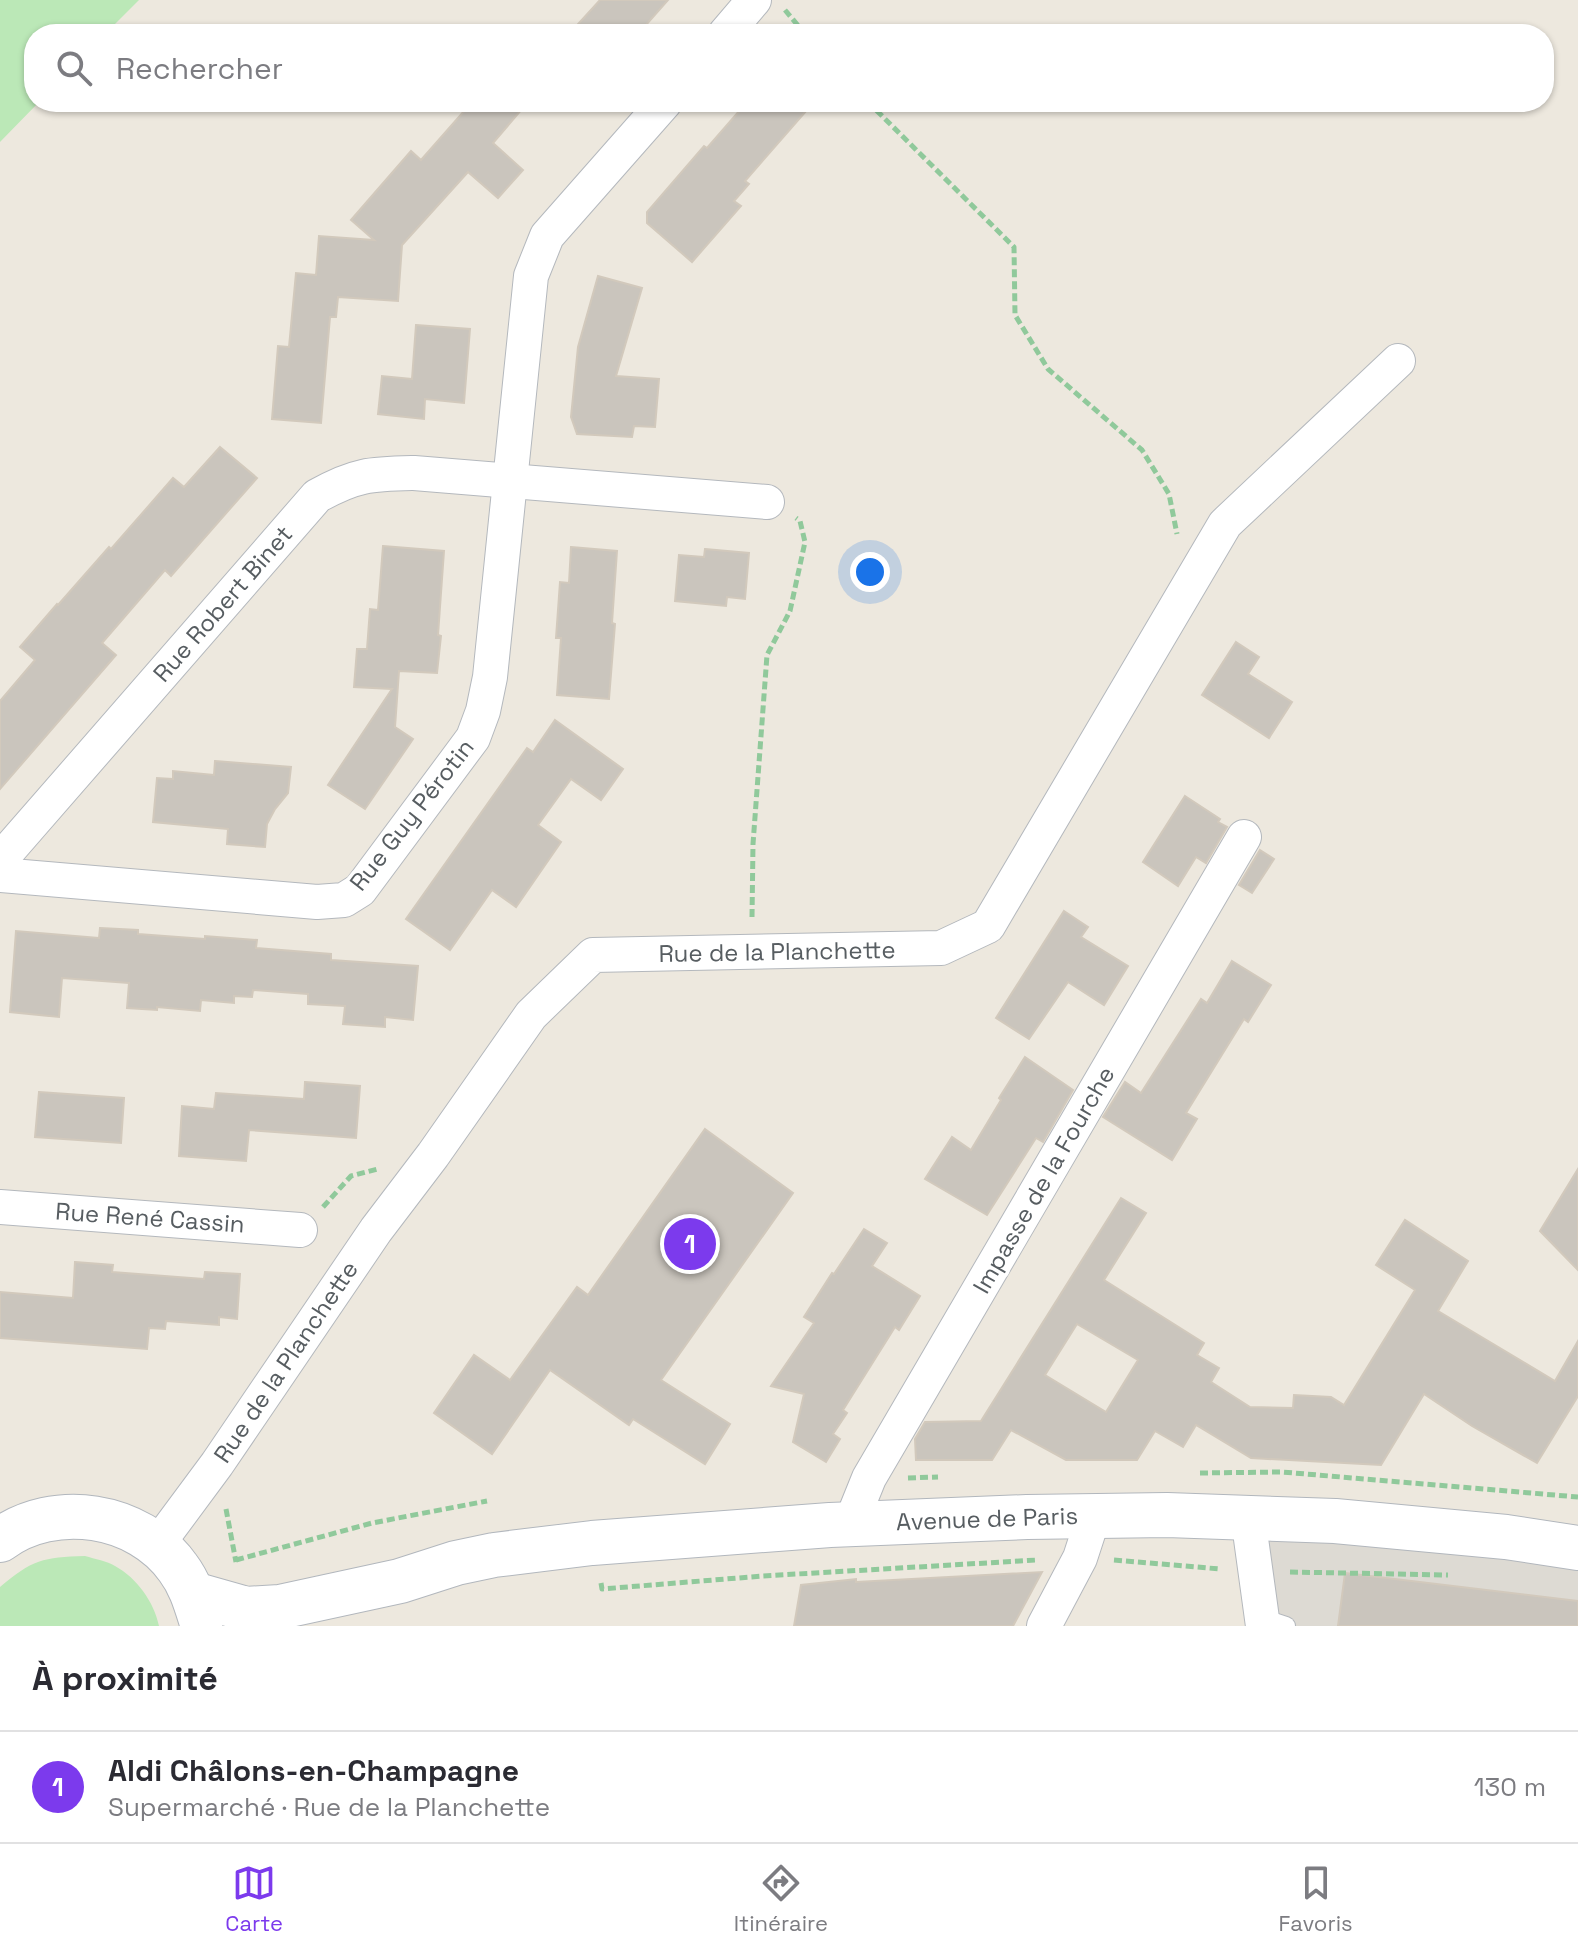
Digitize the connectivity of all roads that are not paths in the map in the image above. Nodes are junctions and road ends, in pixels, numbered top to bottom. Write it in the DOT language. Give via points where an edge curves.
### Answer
graph roads {
  1 [pos="761,1"];
  2 [pos="736,24"];
  3 [pos="656,112"];
  4 [pos="1398,361"];
  5 [pos="509,481"];
  6 [pos="767,502"];
  7 [pos="1244,837"];
  8 [pos="0,860"];
  9 [pos="0,875"];
  10 [pos="0,1207"];
  11 [pos="300,1230"];
  12 [pos="1094,1515"];
  13 [pos="1248,1517"];
  14 [pos="850,1525"];
  15 [pos="0,1540"];
  16 [pos="157,1545"];
  17 [pos="1578,1547"];
  18 [pos="400,1581"];
  19 [pos="197,1610"];
  20 [pos="1270,1623"];
  21 [pos="308,1626"];
  22 [pos="1044,1626"];
  1 -- 2 [label="street"];
  3 -- 5 [label="street, Rue Guy Pérotin" via="547,236 531,276"];
  4 -- 16 [label="street, Rue de la Planchette" via="1225,524 988,926 941,948 593,955 531,1015"];
  5 -- 6 [label="street, Rue Robert Binet"];
  5 -- 8 [label="street, Rue Robert Binet" via="371,474 317,496"];
  5 -- 9 [label="street, Rue Guy Pérotin" via="483,711 473,738 360,890 344,900 317,902"];
  7 -- 14 [label="street, Impasse de la Fourche" via="869,1478"];
  10 -- 11 [label="street, Rue René Cassin"];
  12 -- 13 [label="main road, Avenue de Paris"];
  12 -- 14 [label="main road, Avenue de Paris"];
  12 -- 22 [label="street" via="1080,1558"];
  13 -- 17 [label="main road, Avenue de Paris"];
  13 -- 20 [label="street"];
  14 -- 18 [label="main road, Avenue de Paris" via="592,1543 456,1563"];
  15 -- 16 [label="main road" via="47,1518 86,1516 124,1525"];
  16 -- 19 [label="main road" via="178,1567"];
  18 -- 19 [label="main road, Avenue de Paris" via="280,1607"];
  18 -- 21 [label="main road, Avenue de Paris"];
}
